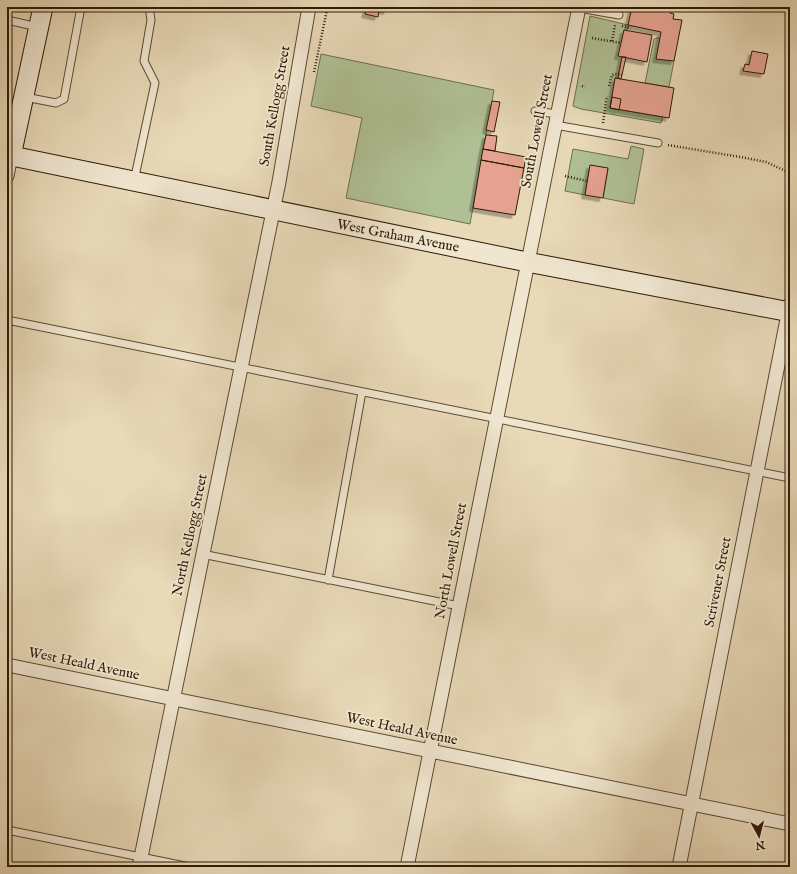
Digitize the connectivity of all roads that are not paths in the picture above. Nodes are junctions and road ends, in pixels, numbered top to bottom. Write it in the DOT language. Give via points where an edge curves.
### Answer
graph roads {
  1 [pos="43,7"];
  2 [pos="81,7"];
  3 [pos="149,7"];
  4 [pos="309,7"];
  5 [pos="579,8"];
  6 [pos="618,15"];
  7 [pos="7,20"];
  8 [pos="39,27"];
  9 [pos="24,97"];
  10 [pos="535,111"];
  11 [pos="556,120"];
  12 [pos="658,143"];
  13 [pos="9,156"];
  14 [pos="7,176"];
  15 [pos="134,182"];
  16 [pos="272,210"];
  17 [pos="527,262"];
  18 [pos="789,309"];
  19 [pos="7,320"];
  20 [pos="240,367"];
  21 [pos="362,392"];
  22 [pos="496,419"];
  23 [pos="757,472"];
  24 [pos="790,478"];
  25 [pos="202,554"];
  26 [pos="328,580"];
  27 [pos="458,606"];
  28 [pos="7,665"];
  29 [pos="173,699"];
  30 [pos="430,751"];
  31 [pos="691,804"];
  32 [pos="790,824"];
  33 [pos="7,830"];
  34 [pos="140,862"];
  35 [pos="190,867"];
  36 [pos="407,867"];
  37 [pos="679,867"];
  1 -- 8 [label="main road"];
  2 -- 9 [label="lane" via="64,99 56,103"];
  3 -- 15 [label="lane" via="151,20 144,61 155,83"];
  4 -- 16 [label="street, South Kellogg Street"];
  5 -- 6 [label="lane"];
  5 -- 11 [label="street, South Lowell Street"];
  7 -- 8 [label="lane"];
  8 -- 9 [label="main road"];
  9 -- 13 [label="main road"];
  10 -- 11 [label="lane"];
  11 -- 12 [label="lane" via="601,134"];
  11 -- 17 [label="street, South Lowell Street"];
  13 -- 14 [label="street"];
  13 -- 15 [label="main road, West Graham Avenue"];
  15 -- 16 [label="main road, West Graham Avenue"];
  16 -- 17 [label="main road, West Graham Avenue"];
  16 -- 20 [label="street, North Kellogg Street"];
  17 -- 18 [label="main road, West Graham Avenue"];
  17 -- 22 [label="street, North Lowell Street"];
  18 -- 23 [label="street, Scrivener Street"];
  19 -- 20 [label="lane"];
  20 -- 21 [label="lane"];
  20 -- 25 [label="street, North Kellogg Street"];
  21 -- 22 [label="lane"];
  21 -- 26 [label="lane"];
  22 -- 23 [label="lane"];
  22 -- 27 [label="street, North Lowell Street"];
  23 -- 24 [label="lane"];
  23 -- 31 [label="street, Scrivener Street"];
  25 -- 26 [label="lane"];
  25 -- 29 [label="street, North Kellogg Street"];
  26 -- 27 [label="lane"];
  27 -- 30 [label="street, North Lowell Street"];
  28 -- 29 [label="street, West Heald Avenue"];
  29 -- 30 [label="street, West Heald Avenue"];
  29 -- 34 [label="street, North Kellogg Street"];
  30 -- 31 [label="street, West Heald Avenue"];
  30 -- 36 [label="street, North Lowell Street"];
  31 -- 32 [label="street, West Heald Avenue"];
  31 -- 37 [label="street, Scrivener Street"];
  33 -- 34 [label="lane"];
  34 -- 35 [label="lane"];
}
